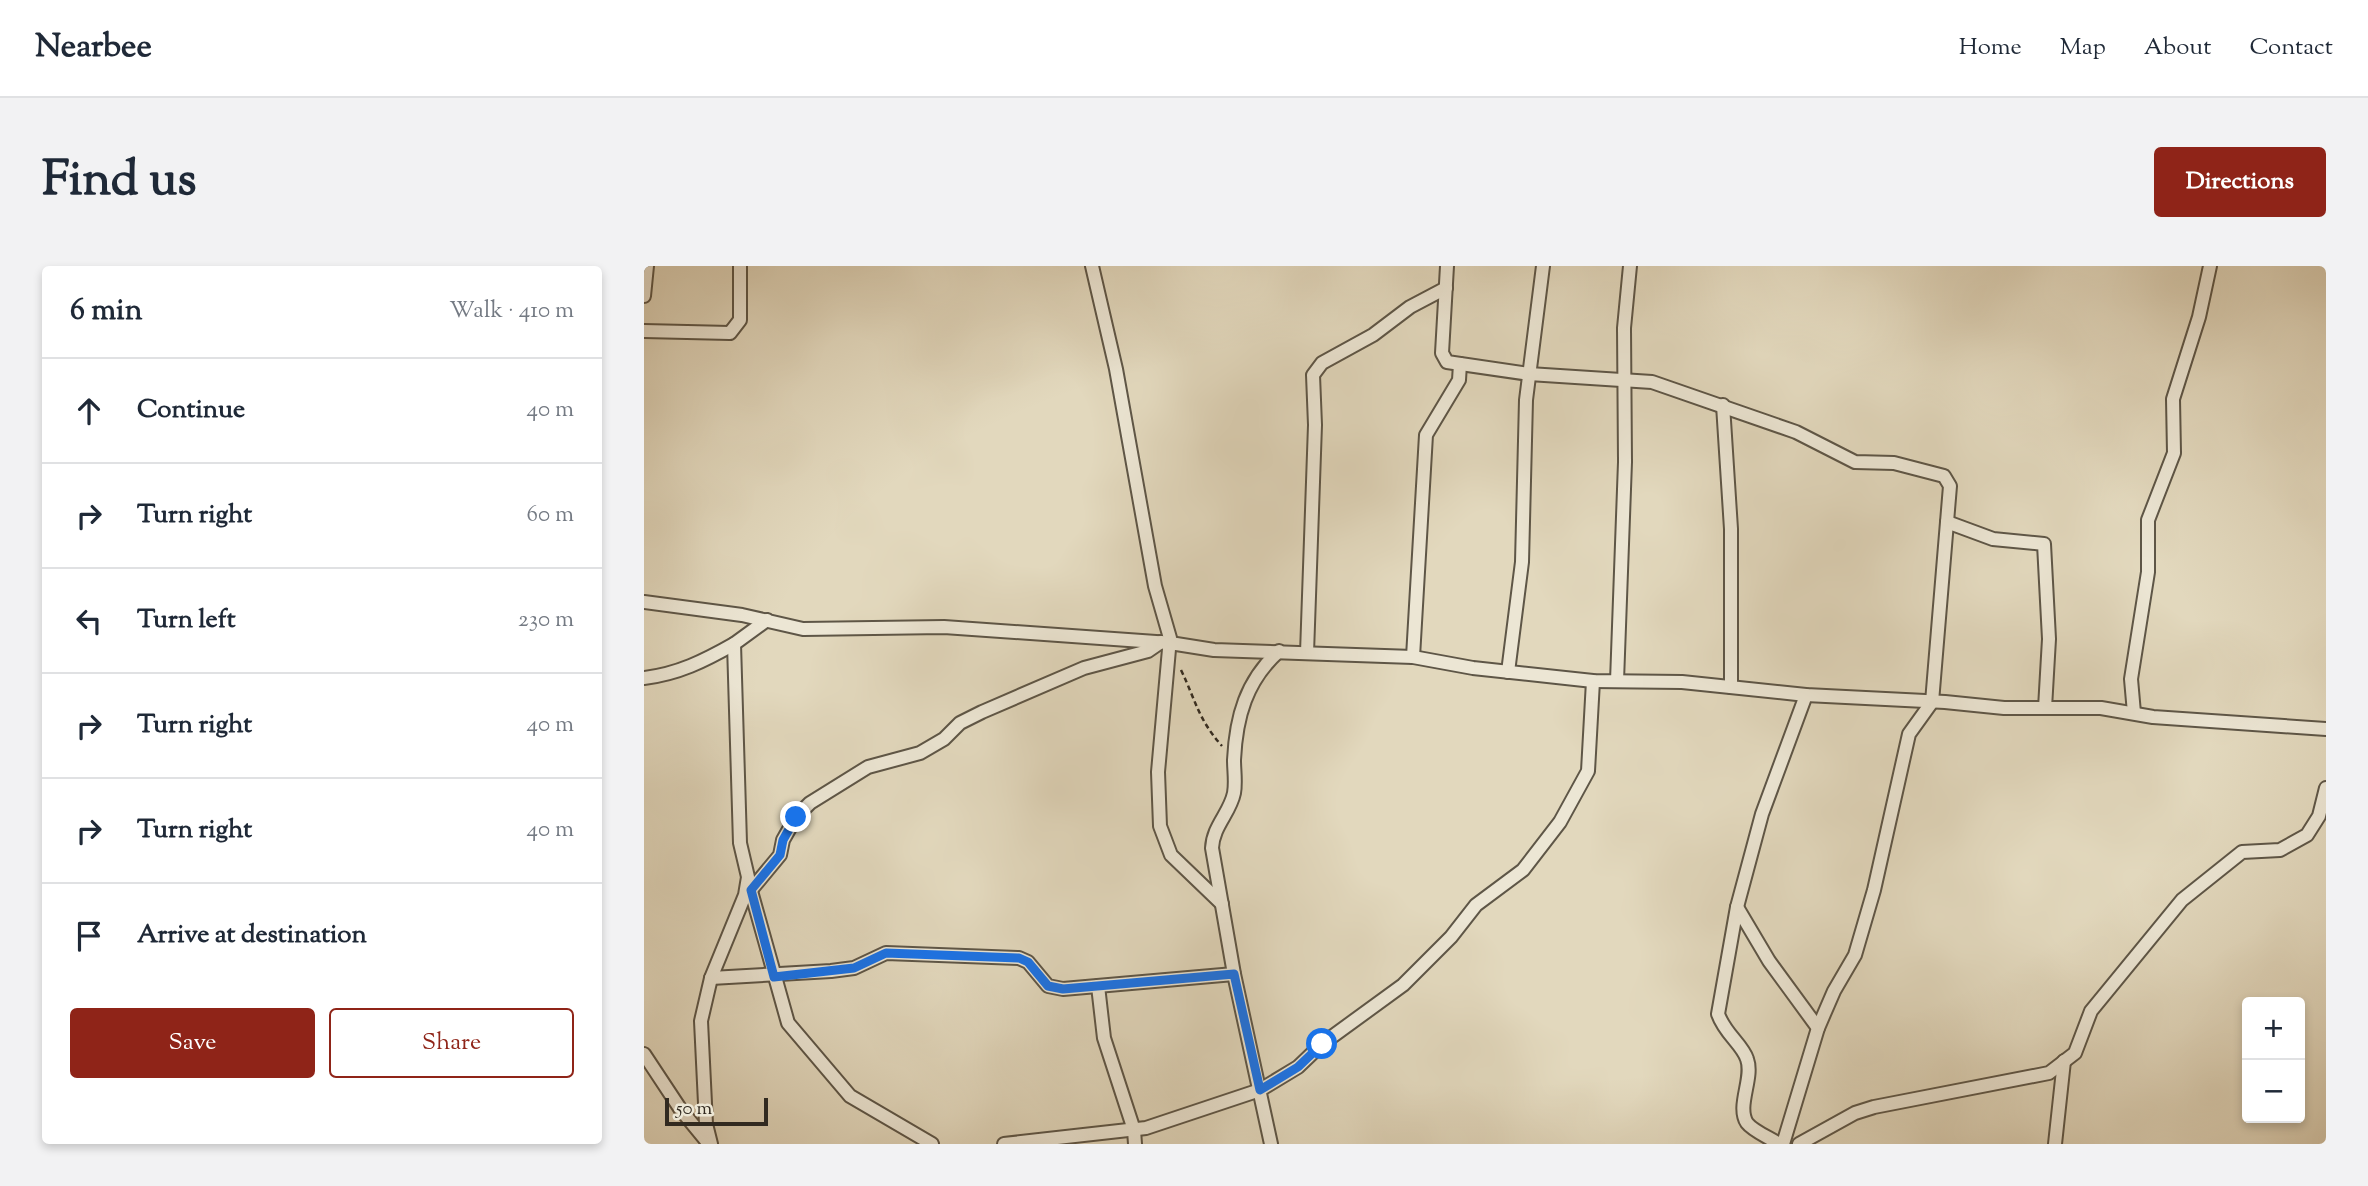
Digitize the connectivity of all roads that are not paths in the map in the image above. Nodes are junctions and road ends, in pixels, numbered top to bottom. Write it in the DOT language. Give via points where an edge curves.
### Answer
graph roads {
  1 [pos="647,266"];
  2 [pos="740,266"];
  3 [pos="1092,266"];
  4 [pos="1447,266"];
  5 [pos="1543,266"];
  6 [pos="1630,266"];
  7 [pos="2210,266"];
  8 [pos="1447,288"];
  9 [pos="644,296"];
  10 [pos="644,331"];
  11 [pos="1460,364"];
  12 [pos="1529,374"];
  13 [pos="1623,379"];
  14 [pos="1723,405"];
  15 [pos="1947,522"];
  16 [pos="644,602"];
  17 [pos="767,620"];
  18 [pos="734,644"];
  19 [pos="1167,646"];
  20 [pos="1279,651"];
  21 [pos="1307,653"];
  22 [pos="1413,657"];
  23 [pos="1508,672"];
  24 [pos="644,678"];
  25 [pos="1593,681"];
  26 [pos="1617,681"];
  27 [pos="1731,687"];
  28 [pos="1806,695"];
  29 [pos="1932,702"];
  30 [pos="2045,708"];
  31 [pos="2134,713"];
  32 [pos="2326,729"];
  33 [pos="2326,789"];
  34 [pos="749,883"];
  35 [pos="1222,904"];
  36 [pos="1737,907"];
  37 [pos="1234,974"];
  38 [pos="774,977"];
  39 [pos="711,978"];
  40 [pos="1098,986"];
  41 [pos="1818,1028"];
  42 [pos="644,1054"];
  43 [pos="2064,1061"];
  44 [pos="1260,1090"];
  45 [pos="1134,1130"];
  46 [pos="710,1144"];
  47 [pos="932,1144"];
  48 [pos="1004,1144"];
  49 [pos="1135,1144"];
  50 [pos="1270,1144"];
  51 [pos="1781,1144"];
  52 [pos="1799,1144"];
  53 [pos="2055,1144"];
  1 -- 9 [label="street"];
  2 -- 10 [label="street" via="740,320 730,333"];
  3 -- 19 [label="street" via="1116,369"];
  4 -- 8 [label="street"];
  5 -- 12 [label="street"];
  6 -- 13 [label="street"];
  7 -- 31 [label="street" via="2173,400 2175,453 2148,520 2148,572 2131,679"];
  8 -- 11 [label="street" via="1442,354 1447,362"];
  8 -- 21 [label="street" via="1322,363 1313,375"];
  11 -- 12 [label="street"];
  11 -- 22 [label="street" via="1459,380 1426,435"];
  12 -- 13 [label="street"];
  12 -- 23 [label="street" via="1522,562"];
  13 -- 14 [label="street" via="1652,382"];
  13 -- 26 [label="street" via="1625,462"];
  14 -- 15 [label="street" via="1796,432 1855,462 1894,463 1944,476 1950,486"];
  14 -- 27 [label="street" via="1731,529"];
  15 -- 29 [label="street"];
  15 -- 30 [label="street" via="1993,539 2044,544 2049,639"];
  16 -- 17 [label="street"];
  17 -- 18 [label="street"];
  17 -- 19 [label="street" via="812,630 944,628"];
  18 -- 24 [label="street" via="674,674"];
  18 -- 34 [label="street" via="740,843"];
  19 -- 20 [label="street"];
  19 -- 34 [label="street" via="1084,668 960,723 920,753 868,767 810,803 796,817 780,855"];
  19 -- 35 [label="street" via="1160,826 1171,855"];
  20 -- 21 [label="street"];
  20 -- 35 [label="street" via="1247,692 1238,721 1234,794 1212,840"];
  21 -- 22 [label="street"];
  22 -- 23 [label="street"];
  23 -- 25 [label="street"];
  25 -- 26 [label="street"];
  25 -- 44 [label="street" via="1588,771 1560,822 1523,870 1476,905 1403,985 1298,1067"];
  26 -- 27 [label="street"];
  27 -- 28 [label="street"];
  28 -- 29 [label="street"];
  28 -- 36 [label="street" via="1762,814"];
  29 -- 30 [label="street"];
  29 -- 41 [label="street" via="1909,734 1855,955"];
  30 -- 31 [label="street"];
  31 -- 32 [label="street"];
  33 -- 43 [label="street" via="2319,816 2307,835 2280,850 2242,852 2182,900 2091,1011 2074,1053"];
  34 -- 38 [label="street"];
  34 -- 39 [label="street"];
  35 -- 37 [label="street"];
  36 -- 41 [label="street"];
  36 -- 51 [label="street" via="1718,1014 1724,1030 1747,1057 1744,1113 1748,1124"];
  37 -- 40 [label="street"];
  37 -- 44 [label="street"];
  38 -- 39 [label="street"];
  38 -- 40 [label="street" via="854,968 886,953 991,955 1028,962 1048,986"];
  38 -- 47 [label="street" via="788,1023 849,1096"];
  39 -- 46 [label="street" via="700,1036"];
  40 -- 45 [label="street" via="1104,1038"];
  41 -- 51 [label="street"];
  42 -- 46 [label="street"];
  43 -- 52 [label="street" via="2049,1073 1864,1110"];
  43 -- 53 [label="street"];
  44 -- 45 [label="street"];
  44 -- 50 [label="street"];
  45 -- 48 [label="street"];
  45 -- 49 [label="street"];
}
